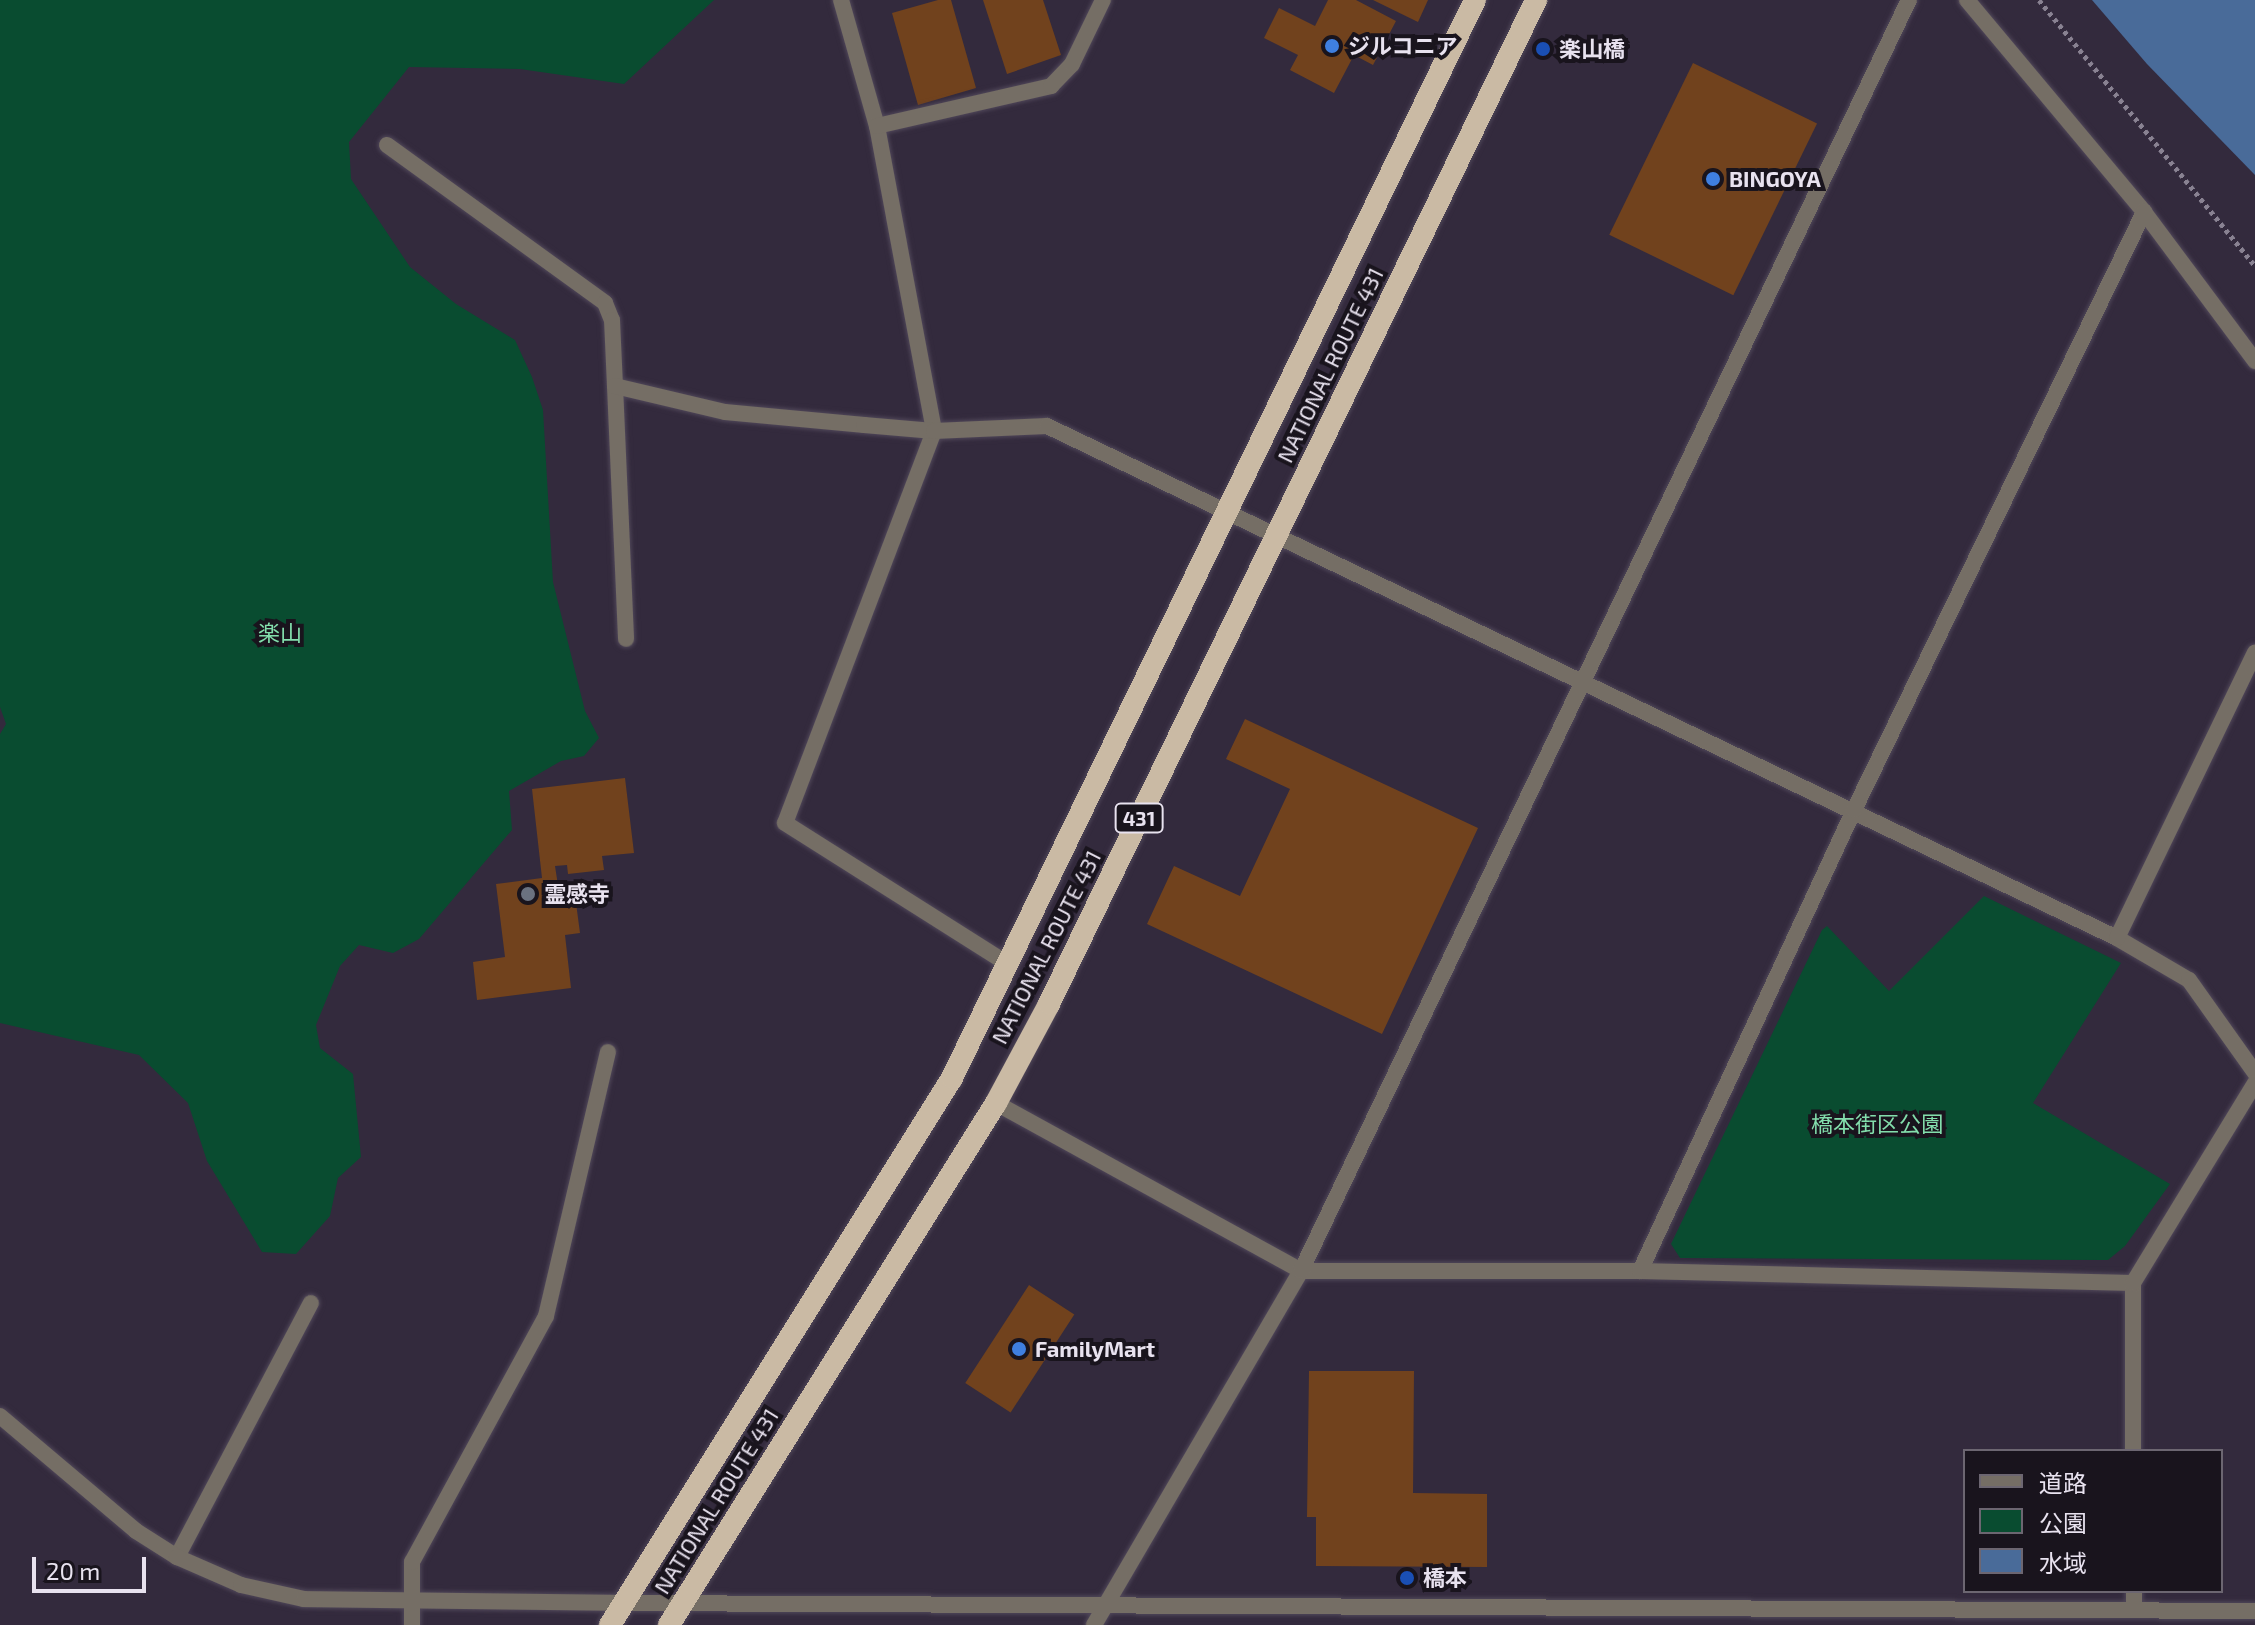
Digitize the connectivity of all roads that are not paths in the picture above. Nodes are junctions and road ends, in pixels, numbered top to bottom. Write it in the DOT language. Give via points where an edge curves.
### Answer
graph roads {
  1 [pos="841,0"];
  2 [pos="1103,0"];
  3 [pos="1475,0"];
  4 [pos="1536,0"];
  5 [pos="1909,0"];
  6 [pos="1967,0"];
  7 [pos="877,126"];
  8 [pos="387,145"];
  9 [pos="2144,212"];
  10 [pos="2255,361"];
  11 [pos="615,386"];
  12 [pos="934,431"];
  13 [pos="1229,515"];
  14 [pos="1276,536"];
  15 [pos="626,639"];
  16 [pos="2255,653"];
  17 [pos="1585,679"];
  18 [pos="1854,810"];
  19 [pos="2117,938"];
  20 [pos="1010,965"];
  21 [pos="608,1052"];
  22 [pos="2255,1073"];
  23 [pos="2255,1083"];
  24 [pos="996,1103"];
  25 [pos="1301,1271"];
  26 [pos="1640,1271"];
  27 [pos="2133,1283"];
  28 [pos="311,1303"];
  29 [pos="0,1416"];
  30 [pos="2133,1449"];
  31 [pos="177,1557"];
  32 [pos="2134,1593"];
  33 [pos="410,1600"];
  34 [pos="623,1603"];
  35 [pos="682,1603"];
  36 [pos="1105,1603"];
  37 [pos="2134,1610"];
  38 [pos="2255,1611"];
  39 [pos="1988,1617"];
  40 [pos="412,1625"];
  41 [pos="610,1625"];
  42 [pos="669,1625"];
  43 [pos="1094,1625"];
  1 -- 7 [label="street"];
  2 -- 7 [label="street" via="1072,64 1051,86"];
  3 -- 13 [label="highway, NATIONAL ROUTE 431 / 431"];
  4 -- 14 [label="highway, NATIONAL ROUTE 431 / 431"];
  5 -- 17 [label="street"];
  6 -- 9 [label="street"];
  7 -- 12 [label="street"];
  8 -- 11 [label="street" via="605,303 612,320"];
  9 -- 10 [label="street"];
  9 -- 18 [label="street"];
  11 -- 12 [label="street" via="725,412"];
  11 -- 15 [label="street"];
  12 -- 13 [label="street" via="1047,426"];
  12 -- 20 [label="street" via="785,823"];
  13 -- 14 [label="street"];
  13 -- 20 [label="highway, NATIONAL ROUTE 431 / 431"];
  14 -- 17 [label="street"];
  14 -- 24 [label="highway, NATIONAL ROUTE 431 / 431"];
  16 -- 19 [label="street"];
  17 -- 18 [label="street"];
  17 -- 25 [label="street"];
  18 -- 19 [label="street"];
  18 -- 26 [label="street"];
  19 -- 22 [label="street" via="2189,980"];
  20 -- 34 [label="highway, NATIONAL ROUTE 431 / 431" via="891,1183"];
  21 -- 33 [label="street" via="546,1316 521,1353 412,1562"];
  23 -- 27 [label="street"];
  24 -- 25 [label="street"];
  24 -- 35 [label="highway, NATIONAL ROUTE 431 / 431"];
  25 -- 26 [label="street"];
  25 -- 36 [label="street"];
  26 -- 27 [label="street"];
  27 -- 30 [label="street"];
  28 -- 31 [label="street"];
  29 -- 31 [label="street" via="108,1511"];
  31 -- 33 [label="street" via="241,1585 304,1599"];
  32 -- 37 [label="street"];
  33 -- 34 [label="street"];
  33 -- 40 [label="street"];
  34 -- 35 [label="street"];
  34 -- 41 [label="highway, NATIONAL ROUTE 431 / 431"];
  35 -- 36 [label="street"];
  35 -- 42 [label="highway, NATIONAL ROUTE 431 / 431"];
  36 -- 39 [label="street"];
  36 -- 43 [label="street"];
  37 -- 38 [label="street"];
  37 -- 39 [label="street"];
}
